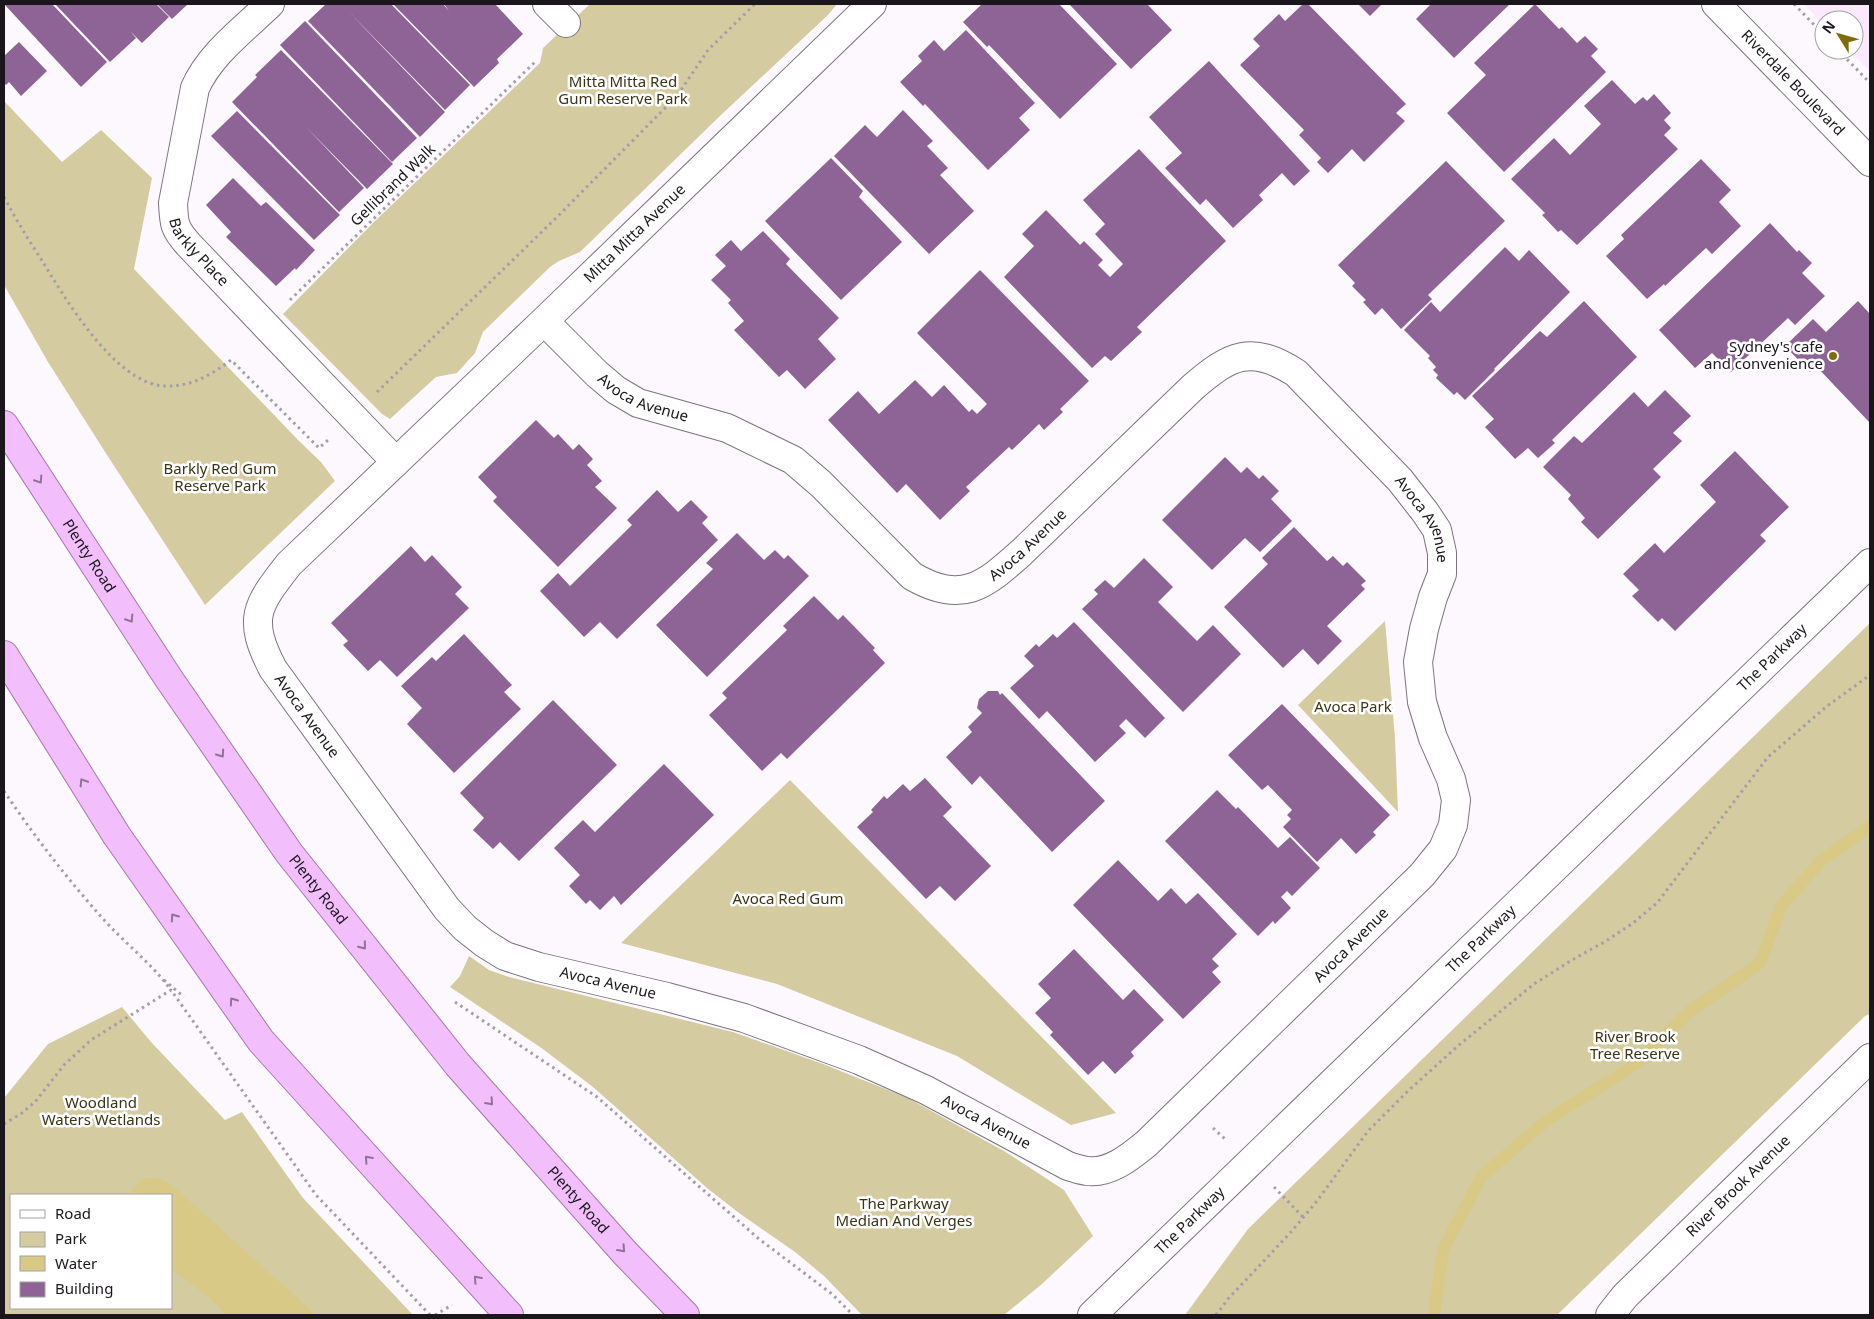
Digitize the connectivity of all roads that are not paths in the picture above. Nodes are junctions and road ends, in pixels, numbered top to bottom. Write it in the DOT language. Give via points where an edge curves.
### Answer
graph roads {
  1 [pos="270,4"];
  2 [pos="547,4"];
  3 [pos="872,4"];
  4 [pos="1716,4"];
  5 [pos="566,23"];
  6 [pos="1870,162"];
  7 [pos="544,320"];
  8 [pos="4,425"];
  9 [pos="11,452"];
  10 [pos="396,462"];
  11 [pos="1870,563"];
  12 [pos="4,655"];
  13 [pos="1870,1058"];
  14 [pos="509,1315"];
  15 [pos="685,1315"];
  16 [pos="1092,1315"];
  17 [pos="1610,1315"];
  1 -- 10 [label="street, Barkly Place" via="201,74 192,99 173,203 177,232"];
  2 -- 5 [label="street"];
  3 -- 7 [label="street, Mitta Mitta Avenue"];
  4 -- 6 [label="street, Riverdale Boulevard"];
  7 -- 10 [label="street, Mitta Mitta Avenue"];
  7 -- 10 [label="street, Avoca Avenue" via="596,374 638,403 727,428 793,460 912,576 928,586 947,590 964,590 996,575 1216,367 1239,357 1254,356 1278,362 1296,373 1400,480 1437,530 1442,574 1424,630 1418,662 1422,702 1456,800 1453,825 1443,849 1422,875 1147,1143 1126,1160 1108,1168 1088,1172 1068,1166 926,1090 843,1054 744,1018 505,956 465,928 447,909 273,669 258,632 257,617 262,602 289,564"];
  8 -- 9 [label="highway, Plenty Road"];
  9 -- 15 [label="highway, Plenty Road, one-way" via="289,853 458,1066 625,1253"];
  11 -- 16 [label="street, The Parkway"];
  14 -- 12 [label="highway, one-way" via="261,1041 118,836"];
  13 -- 17 [label="street, River Brook Avenue" via="1625,1296"];
}
